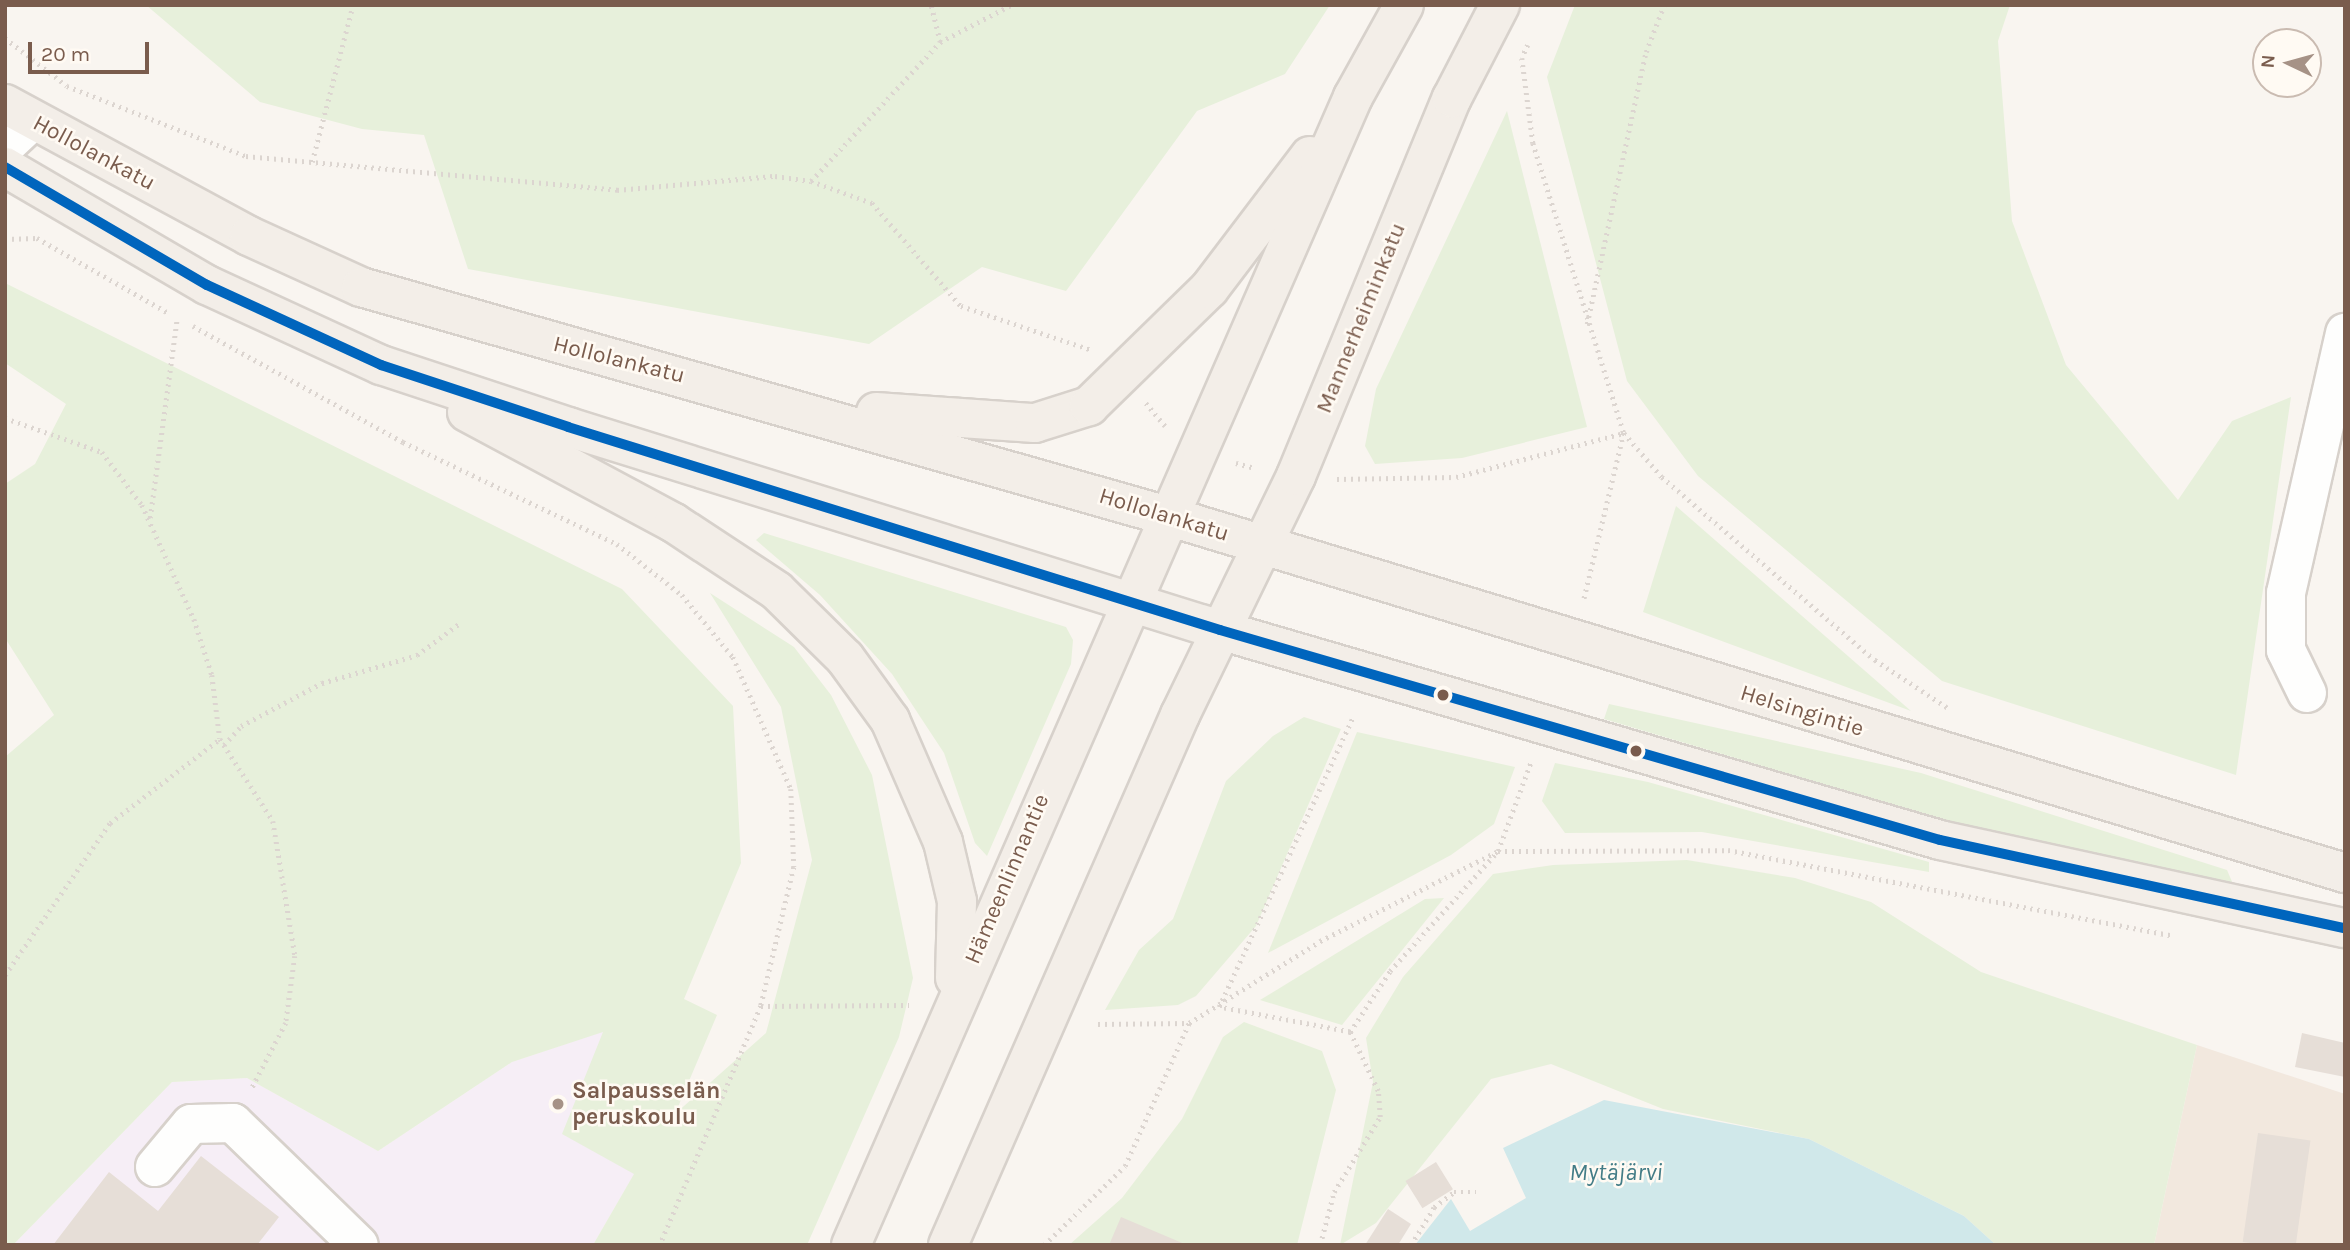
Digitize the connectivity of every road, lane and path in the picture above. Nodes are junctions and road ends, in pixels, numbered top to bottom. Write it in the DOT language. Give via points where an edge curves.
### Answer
graph roads {
  1 [pos="353,5"];
  2 [pos="931,5"];
  3 [pos="1011,5"];
  4 [pos="1404,5"];
  5 [pos="1500,5"];
  6 [pos="1664,5"];
  7 [pos="1531,37"];
  8 [pos="5,38"];
  9 [pos="940,42"];
  10 [pos="1353,97"];
  11 [pos="14,123"];
  12 [pos="312,162"];
  13 [pos="5,167"];
  14 [pos="811,181"];
  15 [pos="5,239"];
  16 [pos="177,318"];
  17 [pos="1587,326"];
  18 [pos="2345,334"];
  19 [pos="1108,355"];
  20 [pos="381,365"];
  21 [pos="785,403"];
  22 [pos="5,418"];
  23 [pos="1623,433"];
  24 [pos="1351,480"];
  25 [pos="1171,517"];
  26 [pos="150,520"];
  27 [pos="1261,545"];
  28 [pos="1129,598"];
  29 [pos="1584,601"];
  30 [pos="460,623"];
  31 [pos="1220,630"];
  32 [pos="2307,694"];
  33 [pos="1962,713"];
  34 [pos="1353,717"];
  35 [pos="220,739"];
  36 [pos="224,745"];
  37 [pos="1534,754"];
  38 [pos="1498,851"];
  39 [pos="2345,873"];
  40 [pos="2345,928"];
  41 [pos="2182,937"];
  42 [pos="5,975"];
  43 [pos="909,1005"];
  44 [pos="761,1006"];
  45 [pos="1219,1007"];
  46 [pos="1189,1023"];
  47 [pos="1097,1024"];
  48 [pos="1350,1032"];
  49 [pos="940,1034"];
  50 [pos="233,1123"];
  51 [pos="155,1167"];
  52 [pos="1476,1192"];
  53 [pos="359,1245"];
  54 [pos="660,1245"];
  55 [pos="851,1245"];
  56 [pos="948,1245"];
  57 [pos="1044,1245"];
  58 [pos="1320,1245"];
  59 [pos="1411,1245"];
  1 -- 12 [label="path"];
  2 -- 9 [label="path"];
  3 -- 9 [label="path"];
  4 -- 10 [label="main road"];
  5 -- 27 [label="main road, Mannerheiminkatu" via="1452,98"];
  6 -- 17 [label="path" via="1646,52"];
  7 -- 17 [label="path" via="1522,58 1533,143"];
  8 -- 12 [label="path" via="67,86 246,156"];
  9 -- 14 [label="path"];
  10 -- 21 [label="main road" via="1209,289 1089,406 1035,423 992,423"];
  10 -- 25 [label="main road"];
  11 -- 21 [label="main road, Hollolankatu" via="361,287"];
  12 -- 14 [label="path" via="617,190 775,176"];
  13 -- 20 [label="main road" via="206,285"];
  14 -- 19 [label="path" via="872,203 961,306"];
  15 -- 16 [label="path" via="37,238"];
  16 -- 26 [label="path"];
  16 -- 44 [label="path" via="403,442 617,544 682,595 733,657 791,789 794,867"];
  17 -- 23 [label="path"];
  18 -- 32 [label="lane" via="2287,593 2286,650"];
  20 -- 28 [label="main road"];
  20 -- 49 [label="main road" via="674,523 776,591 845,658 890,720 943,842 957,901 959,960"];
  21 -- 25 [label="main road, Hollolankatu"];
  22 -- 26 [label="path" via="102,452"];
  23 -- 24 [label="path" via="1456,477"];
  23 -- 29 [label="path"];
  23 -- 33 [label="path" via="1662,477 1875,660"];
  25 -- 27 [label="main road, Hollolankatu"];
  25 -- 28 [label="main road, Hämeenlinnantie"];
  26 -- 35 [label="path" via="194,619 212,675"];
  27 -- 31 [label="main road, Mannerheiminkatu"];
  27 -- 39 [label="main road, Helsingintie"];
  28 -- 31 [label="main road"];
  28 -- 49 [label="main road, Hämeenlinnantie"];
  30 -- 36 [label="path" via="417,655 322,683 241,726"];
  31 -- 40 [label="main road" via="1952,843"];
  31 -- 56 [label="main road"];
  34 -- 45 [label="path"];
  35 -- 36 [label="path"];
  35 -- 42 [label="path" via="110,823"];
  36 -- 50 [label="path" via="273,821 295,956 286,1023"];
  37 -- 38 [label="path"];
  38 -- 41 [label="path" via="1728,850"];
  38 -- 45 [label="path" via="1320,941"];
  38 -- 48 [label="path" via="1390,971"];
  43 -- 44 [label="path"];
  44 -- 54 [label="path"];
  45 -- 46 [label="path"];
  45 -- 48 [label="path"];
  46 -- 47 [label="path"];
  46 -- 57 [label="path" via="1125,1166"];
  48 -- 58 [label="path" via="1378,1091 1380,1117 1334,1192"];
  49 -- 55 [label="main road, Hämeenlinnantie"];
  50 -- 51 [label="lane" via="191,1124"];
  50 -- 53 [label="lane"];
  52 -- 59 [label="path" via="1454,1192 1434,1207"];
}
